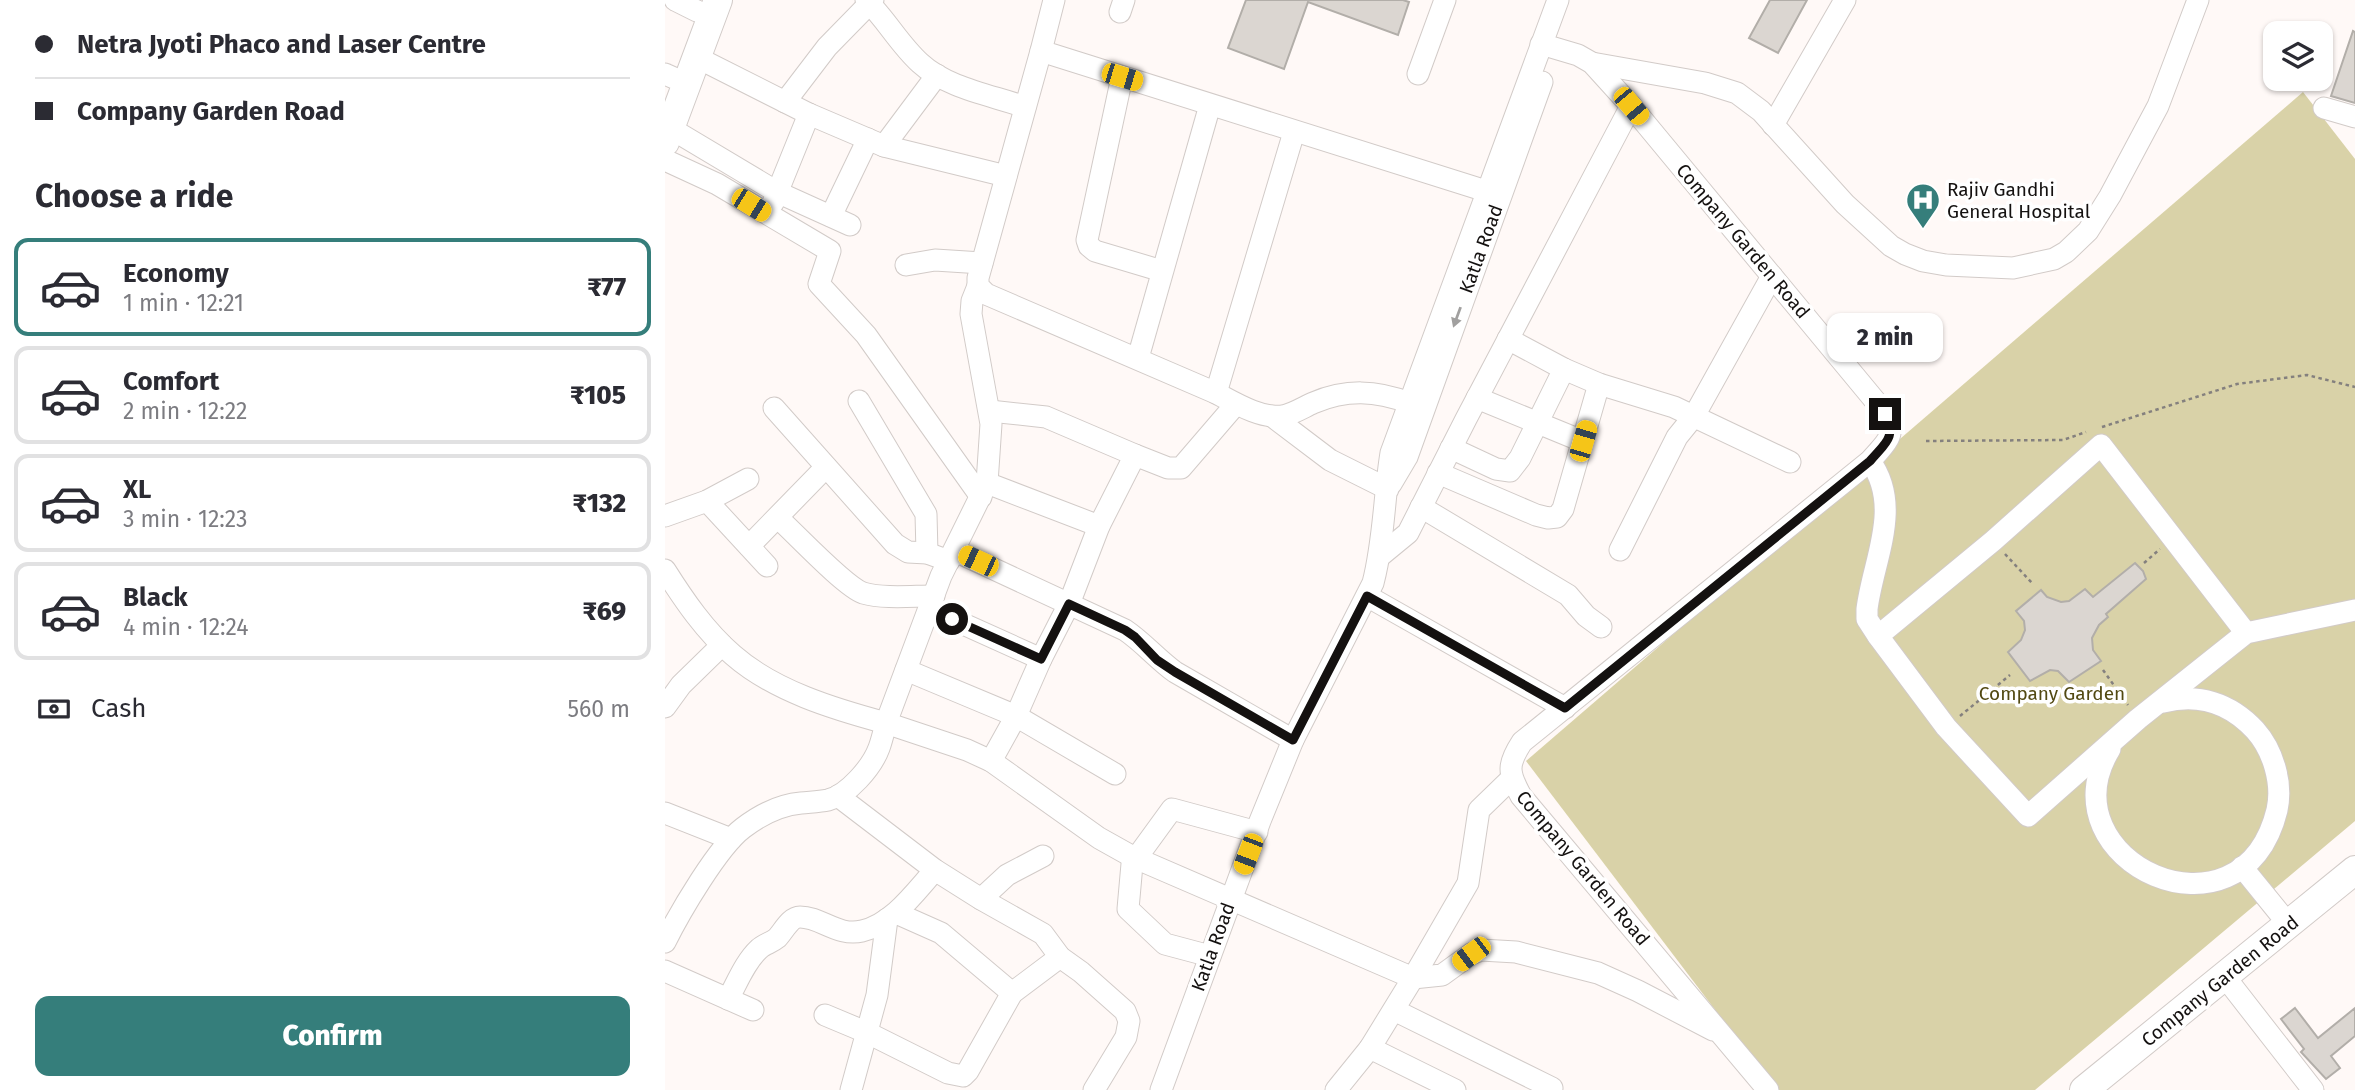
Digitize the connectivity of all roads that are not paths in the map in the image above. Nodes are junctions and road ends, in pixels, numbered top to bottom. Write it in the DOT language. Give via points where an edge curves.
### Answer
graph roads {
  1 [pos="1445,0"];
  2 [pos="1558,0"];
  3 [pos="1573,0"];
  4 [pos="1845,0"];
  5 [pos="2198,0"];
  6 [pos="870,1"];
  7 [pos="1047,2"];
  8 [pos="698,3"];
  9 [pos="1548,46"];
  10 [pos="1041,51"];
  11 [pos="696,57"];
  12 [pos="1592,63"];
  13 [pos="1418,74"];
  14 [pos="937,75"];
  15 [pos="1122,77"];
  16 [pos="785,102"];
  17 [pos="668,105"];
  18 [pos="1210,105"];
  19 [pos="1631,106"];
  20 [pos="1025,107"];
  21 [pos="2324,108"];
  22 [pos="809,114"];
  23 [pos="2355,117"];
  24 [pos="1773,125"];
  25 [pos="1294,132"];
  26 [pos="876,142"];
  27 [pos="665,160"];
  28 [pos="1006,176"];
  29 [pos="1494,184"];
  30 [pos="778,192"];
  31 [pos="768,215"];
  32 [pos="982,263"];
  33 [pos="906,265"];
  34 [pos="1162,271"];
  35 [pos="1772,276"];
  36 [pos="978,286"];
  37 [pos="1508,339"];
  38 [pos="1137,358"];
  39 [pos="1564,369"];
  40 [pos="1425,382"];
  41 [pos="1599,384"];
  42 [pos="1216,393"];
  43 [pos="1477,398"];
  44 [pos="859,401"];
  45 [pos="1409,403"];
  46 [pos="1236,404"];
  47 [pos="774,408"];
  48 [pos="990,411"];
  49 [pos="1272,416"];
  50 [pos="1693,416"];
  51 [pos="1537,422"];
  52 [pos="1583,441"];
  53 [pos="1451,448"];
  54 [pos="1135,455"];
  55 [pos="1870,461"];
  56 [pos="1790,462"];
  57 [pos="826,467"];
  58 [pos="1439,472"];
  59 [pos="748,479"];
  60 [pos="984,490"];
  61 [pos="1386,490"];
  62 [pos="706,501"];
  63 [pos="1421,507"];
  64 [pos="665,516"];
  65 [pos="778,518"];
  66 [pos="1099,526"];
  67 [pos="749,546"];
  68 [pos="1627,546"];
  69 [pos="927,553"];
  70 [pos="952,556"];
  71 [pos="1380,556"];
  72 [pos="767,566"];
  73 [pos="665,570"];
  74 [pos="1367,596"];
  75 [pos="932,603"];
  76 [pos="1069,604"];
  77 [pos="2355,610"];
  78 [pos="1601,627"];
  79 [pos="2246,633"];
  80 [pos="1878,636"];
  81 [pos="722,645"];
  82 [pos="1041,659"];
  83 [pos="906,670"];
  84 [pos="2160,703"];
  85 [pos="665,708"];
  86 [pos="1565,708"];
  87 [pos="1017,716"];
  88 [pos="886,723"];
  89 [pos="1293,740"];
  90 [pos="2115,741"];
  91 [pos="991,761"];
  92 [pos="1115,774"];
  93 [pos="1511,779"];
  94 [pos="838,796"];
  95 [pos="665,813"];
  96 [pos="1257,832"];
  97 [pos="731,839"];
  98 [pos="1043,856"];
  99 [pos="1136,859"];
  100 [pos="2242,867"];
  101 [pos="935,870"];
  102 [pos="2355,870"];
  103 [pos="981,899"];
  104 [pos="1231,899"];
  105 [pos="891,916"];
  106 [pos="2289,925"];
  107 [pos="665,942"];
  108 [pos="1210,956"];
  109 [pos="1060,957"];
  110 [pos="665,971"];
  111 [pos="2225,977"];
  112 [pos="1413,978"];
  113 [pos="1012,993"];
  114 [pos="728,999"];
  115 [pos="753,1010"];
  116 [pos="1394,1010"];
  117 [pos="825,1015"];
  118 [pos="868,1033"];
  119 [pos="1721,1034"];
  120 [pos="1370,1048"];
  121 [pos="1552,1088"];
  122 [pos="851,1090"];
  123 [pos="1094,1090"];
  124 [pos="1160,1090"];
  125 [pos="1336,1090"];
  126 [pos="1455,1090"];
  127 [pos="1768,1090"];
  128 [pos="2084,1090"];
  129 [pos="2313,1090"];
  1 -- 13 [label="street"];
  2 -- 9 [label="street, Katla Road"];
  3 -- 9 [label="street, Katla Road"];
  4 -- 24 [label="street"];
  5 -- 24 [label="street" via="2158,106 2111,196 2078,242 2043,263 1995,269 1946,265 1905,254 1845,204"];
  6 -- 14 [label="street" via="917,61"];
  6 -- 16 [label="street"];
  7 -- 10 [label="street"];
  8 -- 11 [label="main road"];
  8 -- 17 [label="main road"];
  9 -- 12 [label="street, Company Garden Road"];
  9 -- 29 [label="street, Katla Road"];
  10 -- 15 [label="street"];
  10 -- 20 [label="street"];
  11 -- 16 [label="street"];
  11 -- 17 [label="main road"];
  12 -- 19 [label="street, Company Garden Road"];
  12 -- 24 [label="street" via="1725,89 1751,103"];
  14 -- 20 [label="street"];
  14 -- 26 [label="street"];
  15 -- 18 [label="street"];
  15 -- 34 [label="street" via="1087,240 1095,251"];
  16 -- 22 [label="street"];
  17 -- 30 [label="street"];
  18 -- 25 [label="street"];
  18 -- 34 [label="street"];
  19 -- 35 [label="street, Company Garden Road"];
  19 -- 37 [label="street"];
  20 -- 28 [label="street"];
  21 -- 23 [label="street"];
  22 -- 26 [label="street"];
  22 -- 30 [label="street"];
  25 -- 29 [label="street"];
  25 -- 42 [label="street"];
  26 -- 28 [label="street"];
  26 -- 30 [label="street" via="841,220"];
  27 -- 31 [label="street"];
  28 -- 32 [label="street"];
  29 -- 40 [label="street, Katla Road"];
  30 -- 31 [label="street"];
  31 -- 60 [label="street" via="830,251 819,284 866,335"];
  32 -- 33 [label="street" via="935,260"];
  32 -- 36 [label="street"];
  34 -- 38 [label="street"];
  35 -- 50 [label="street"];
  35 -- 55 [label="street, Company Garden Road" via="1892,427 1889,439"];
  36 -- 38 [label="street" via="986,294"];
  36 -- 48 [label="street" via="971,314"];
  37 -- 39 [label="street"];
  37 -- 43 [label="street"];
  38 -- 42 [label="street"];
  39 -- 41 [label="street"];
  39 -- 51 [label="street"];
  40 -- 45 [label="street, Katla Road"];
  40 -- 61 [label="street, Katla Road" via="1407,457"];
  41 -- 50 [label="street"];
  41 -- 52 [label="street"];
  42 -- 46 [label="street"];
  43 -- 51 [label="street"];
  43 -- 53 [label="street"];
  44 -- 69 [label="street" via="926,514"];
  45 -- 49 [label="street" via="1376,393 1347,392 1285,416"];
  45 -- 61 [label="street, Katla Road" via="1391,453"];
  46 -- 49 [label="street"];
  46 -- 54 [label="street" via="1181,468 1168,468"];
  47 -- 57 [label="street"];
  48 -- 54 [label="street" via="1046,417"];
  48 -- 60 [label="street" via="991,454"];
  49 -- 61 [label="street" via="1330,460"];
  50 -- 56 [label="street"];
  50 -- 68 [label="street" via="1677,437"];
  51 -- 52 [label="street"];
  51 -- 53 [label="street" via="1510,471"];
  52 -- 58 [label="street" via="1557,517 1537,515"];
  53 -- 58 [label="street"];
  54 -- 66 [label="street"];
  55 -- 80 [label="street" via="1885,505 1884,536 1867,609 1867,619"];
  55 -- 86 [label="street, Company Garden Road"];
  57 -- 65 [label="street"];
  57 -- 69 [label="street" via="895,544 908,552"];
  58 -- 63 [label="street"];
  59 -- 62 [label="street"];
  60 -- 66 [label="street"];
  60 -- 70 [label="street"];
  61 -- 71 [label="street, Katla Road"];
  62 -- 64 [label="street"];
  62 -- 67 [label="street"];
  63 -- 71 [label="street" via="1408,533"];
  63 -- 78 [label="street" via="1568,594"];
  65 -- 67 [label="street"];
  65 -- 75 [label="street" via="859,592"];
  66 -- 76 [label="street"];
  67 -- 72 [label="street"];
  69 -- 70 [label="street"];
  70 -- 75 [label="street"];
  70 -- 76 [label="street"];
  71 -- 74 [label="street, Katla Road"];
  73 -- 81 [label="street"];
  74 -- 86 [label="street"];
  74 -- 89 [label="street, Katla Road"];
  75 -- 82 [label="street"];
  75 -- 83 [label="street"];
  76 -- 82 [label="street"];
  76 -- 89 [label="street" via="1125,630 1175,672"];
  77 -- 79 [label="street"];
  79 -- 80 [label="street" via="2101,445"];
  79 -- 84 [label="street"];
  80 -- 90 [label="street" via="1946,727 2028,816"];
  81 -- 85 [label="street" via="681,685"];
  81 -- 88 [label="street" via="743,664 783,686"];
  82 -- 87 [label="street"];
  83 -- 87 [label="street"];
  83 -- 88 [label="street"];
  84 -- 90 [label="street"];
  84 -- 100 [label="street" via="2182,697 2226,707 2253,728 2272,757 2278,779 2273,825 2262,846"];
  86 -- 93 [label="street, Company Garden Road" via="1522,743 1510,766"];
  87 -- 91 [label="street"];
  87 -- 92 [label="street"];
  88 -- 91 [label="street"];
  88 -- 94 [label="street" via="874,758"];
  89 -- 96 [label="street, Katla Road"];
  90 -- 100 [label="street" via="2102,761 2097,802 2102,824 2126,860 2164,881 2186,884 2228,877"];
  91 -- 99 [label="street"];
  93 -- 112 [label="street" via="1479,810 1468,883"];
  93 -- 119 [label="street, Company Garden Road"];
  94 -- 97 [label="street" via="777,808"];
  94 -- 101 [label="street"];
  95 -- 97 [label="street"];
  96 -- 99 [label="street" via="1172,809"];
  96 -- 104 [label="street, Katla Road"];
  97 -- 107 [label="street"];
  98 -- 103 [label="street" via="1007,875"];
  99 -- 104 [label="street"];
  99 -- 108 [label="street" via="1128,909 1165,944"];
  100 -- 106 [label="street"];
  101 -- 103 [label="street"];
  101 -- 105 [label="street"];
  102 -- 106 [label="main road, Company Garden Road"];
  103 -- 109 [label="street" via="1043,933"];
  104 -- 108 [label="street, Katla Road"];
  104 -- 112 [label="street"];
  105 -- 113 [label="street" via="941,933"];
  105 -- 114 [label="street" via="862,931 841,931 793,919 752,956"];
  105 -- 118 [label="street"];
  106 -- 111 [label="main road, Company Garden Road"];
  108 -- 124 [label="street, Katla Road"];
  109 -- 113 [label="street"];
  109 -- 123 [label="street" via="1117,1002 1129,1021 1126,1037"];
  110 -- 114 [label="street"];
  111 -- 128 [label="main road, Company Garden Road"];
  111 -- 129 [label="street"];
  112 -- 116 [label="street"];
  112 -- 119 [label="street" via="1442,975 1481,950 1516,952 1615,980"];
  113 -- 118 [label="street" via="963,1076"];
  114 -- 115 [label="street"];
  116 -- 120 [label="street"];
  116 -- 121 [label="street"];
  117 -- 118 [label="street"];
  118 -- 122 [label="street"];
  119 -- 127 [label="street, Company Garden Road"];
  120 -- 125 [label="street"];
  120 -- 126 [label="street"];
}
